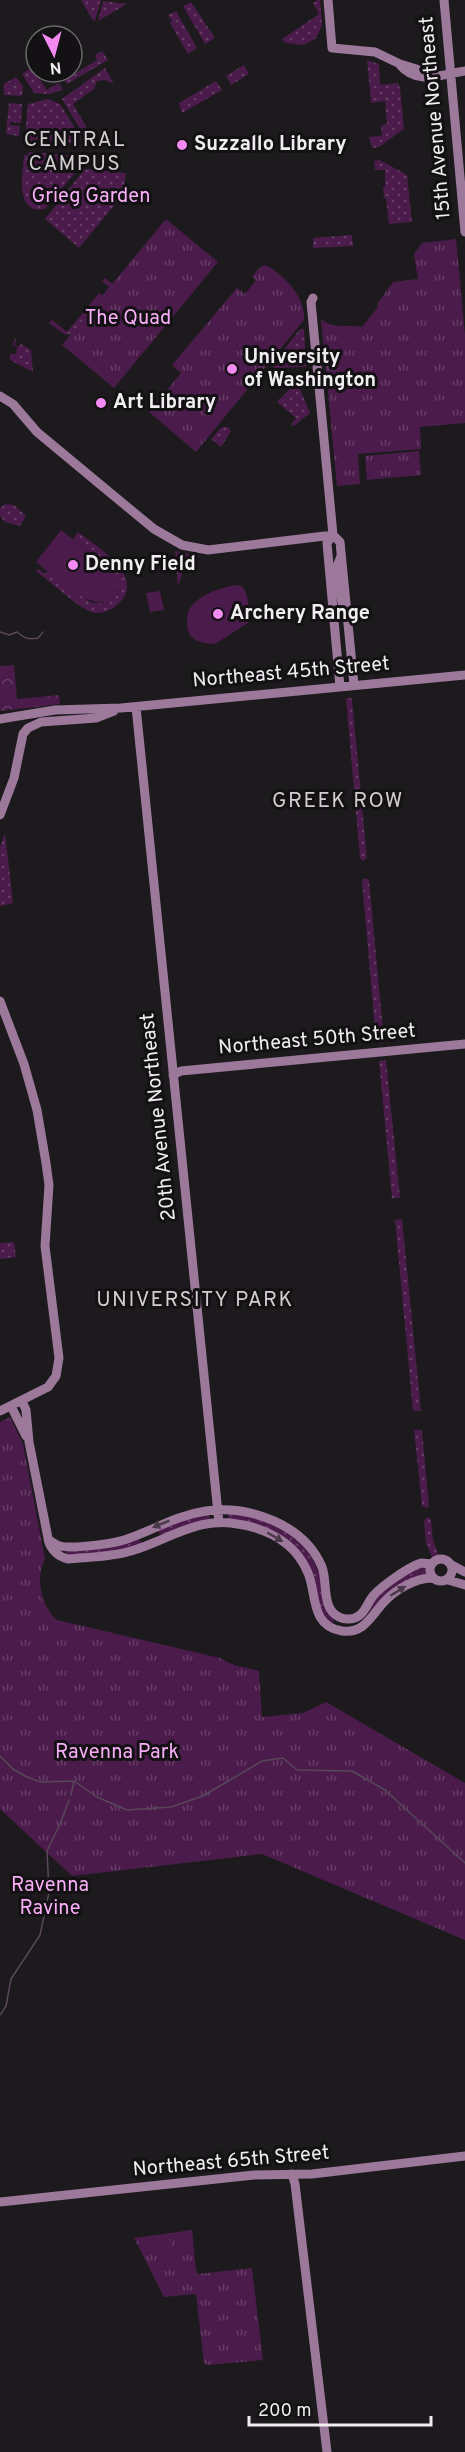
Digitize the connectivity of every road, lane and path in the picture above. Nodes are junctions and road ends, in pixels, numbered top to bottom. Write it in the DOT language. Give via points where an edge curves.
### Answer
graph roads {
  1 [pos="328,0"];
  2 [pos="444,0"];
  3 [pos="465,71"];
  4 [pos="450,73"];
  5 [pos="460,135"];
  6 [pos="462,159"];
  7 [pos="465,232"];
  8 [pos="313,298"];
  9 [pos="0,396"];
  10 [pos="333,535"];
  11 [pos="349,639"];
  12 [pos="336,641"];
  13 [pos="465,675"];
  14 [pos="354,685"];
  15 [pos="340,687"];
  16 [pos="136,707"];
  17 [pos="122,708"];
  18 [pos="0,719"];
  19 [pos="0,815"];
  20 [pos="0,1001"];
  21 [pos="465,1044"];
  22 [pos="173,1075"];
  23 [pos="22,1401"];
  24 [pos="12,1406"];
  25 [pos="0,1411"];
  26 [pos="29,1442"];
  27 [pos="218,1510"];
  28 [pos="219,1523"];
  29 [pos="48,1539"];
  30 [pos="425,1562"];
  31 [pos="450,1564"];
  32 [pos="465,1572"];
  33 [pos="432,1578"];
  34 [pos="448,1580"];
  35 [pos="465,1585"];
  36 [pos="465,2156"];
  37 [pos="292,2174"];
  38 [pos="0,2202"];
  39 [pos="327,2452"];
  1 -- 4 [label="street" via="332,48 375,52 436,75"];
  2 -- 4 [label="street, 15th Avenue Northeast"];
  3 -- 4 [label="street"];
  4 -- 5 [label="street, 15th Avenue Northeast"];
  5 -- 6 [label="street, 15th Avenue Northeast"];
  6 -- 7 [label="street, 15th Avenue Northeast"];
  8 -- 10 [label="street"];
  9 -- 10 [label="street" via="13,404 37,432 154,529 182,545 208,550"];
  10 -- 11 [label="street" via="340,542 342,556 336,569"];
  10 -- 12 [label="street" via="327,543"];
  11 -- 12 [label="street"];
  11 -- 14 [label="street"];
  12 -- 15 [label="street"];
  13 -- 14 [label="street, Northeast 45th Street"];
  14 -- 15 [label="street, Northeast 45th Street"];
  15 -- 16 [label="street, Northeast 45th Street"];
  16 -- 17 [label="street, Northeast 45th Street"];
  16 -- 22 [label="street, 20th Avenue Northeast"];
  17 -- 18 [label="street, Northeast 45th Street"];
  17 -- 19 [label="street, Northeast 45th Street" via="96,718 41,722 28,728"];
  20 -- 23 [label="street" via="37,1110 48,1185 45,1246 59,1358 51,1384"];
  21 -- 22 [label="street, Northeast 50th Street" via="181,1071"];
  22 -- 27 [label="street, 20th Avenue Northeast"];
  23 -- 24 [label="street"];
  23 -- 26 [label="street"];
  24 -- 25 [label="street"];
  24 -- 26 [label="street"];
  26 -- 29 [label="street"];
  27 -- 28 [label="street, 20th Avenue Northeast"];
  27 -- 29 [label="street, one-way" via="171,1520 120,1541 64,1546"];
  27 -- 30 [label="street" via="265,1517 296,1535 321,1565 330,1609 344,1619 360,1615 378,1590"];
  28 -- 29 [label="street" via="184,1529 120,1554 64,1558 53,1551"];
  28 -- 33 [label="street, one-way" via="262,1530 287,1544 309,1574 317,1613 327,1625 342,1631 366,1625 389,1597 418,1580"];
  30 -- 31 [label="street" via="440,1559"];
  30 -- 33 [label="street"];
  31 -- 32 [label="street"];
  31 -- 34 [label="street" via="452,1573"];
  33 -- 34 [label="street"];
  34 -- 35 [label="street"];
  36 -- 37 [label="street, Northeast 65th Street"];
  37 -- 38 [label="street, Northeast 65th Street"];
  37 -- 39 [label="street"];
}
